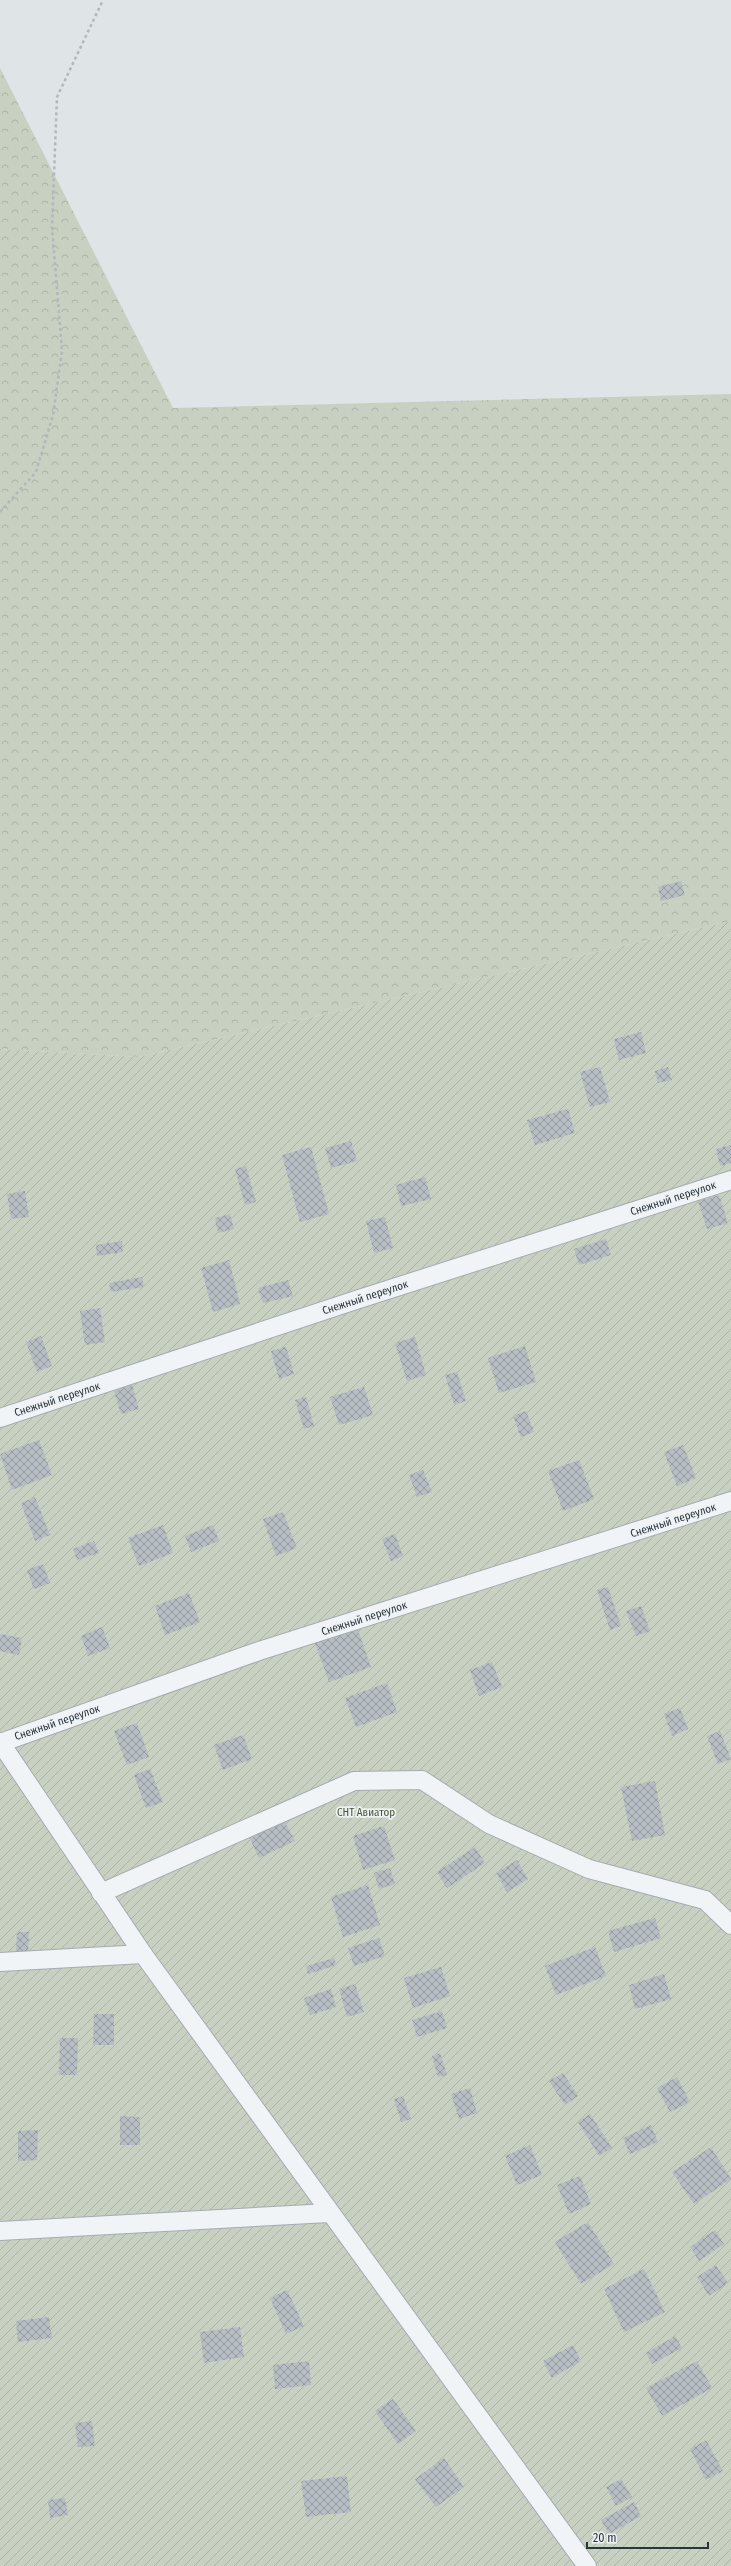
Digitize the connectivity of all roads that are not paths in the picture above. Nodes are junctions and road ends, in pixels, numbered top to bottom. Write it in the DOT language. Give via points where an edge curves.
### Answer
graph roads {
  1 [pos="731,1180"];
  2 [pos="0,1418"];
  3 [pos="731,1501"];
  4 [pos="0,1742"];
  5 [pos="101,1893"];
  6 [pos="731,1924"];
  7 [pos="143,1954"];
  8 [pos="0,1962"];
  9 [pos="329,2213"];
  10 [pos="0,2231"];
  11 [pos="587,2566"];
  1 -- 2 [label="lane, Снежный переулок"];
  3 -- 4 [label="lane, Снежный переулок" via="259,1651"];
  4 -- 5 [label="lane"];
  5 -- 6 [label="lane" via="354,1781 422,1780 489,1824 589,1869 705,1900"];
  5 -- 7 [label="lane"];
  7 -- 8 [label="lane"];
  7 -- 9 [label="lane"];
  9 -- 10 [label="lane"];
  9 -- 11 [label="lane"];
}
